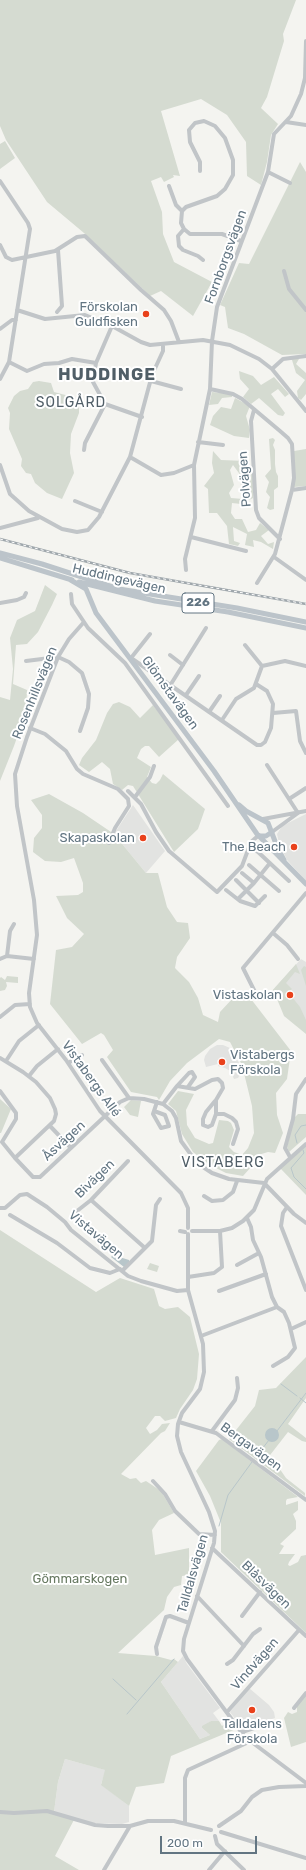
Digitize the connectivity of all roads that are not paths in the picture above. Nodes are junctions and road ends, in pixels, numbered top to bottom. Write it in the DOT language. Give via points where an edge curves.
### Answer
graph roads {
  1 [pos="306,41"];
  2 [pos="286,122"];
  3 [pos="306,125"];
  4 [pos="200,171"];
  5 [pos="268,172"];
  6 [pos="0,181"];
  7 [pos="290,183"];
  8 [pos="170,186"];
  9 [pos="5,188"];
  10 [pos="0,192"];
  11 [pos="182,211"];
  12 [pos="184,229"];
  13 [pos="241,241"];
  14 [pos="0,245"];
  15 [pos="58,250"];
  16 [pos="26,258"];
  17 [pos="203,260"];
  18 [pos="284,271"];
  19 [pos="17,310"];
  20 [pos="306,310"];
  21 [pos="57,312"];
  22 [pos="16,320"];
  23 [pos="112,326"];
  24 [pos="0,329"];
  25 [pos="212,341"];
  26 [pos="179,342"];
  27 [pos="163,344"];
  28 [pos="306,356"];
  29 [pos="9,362"];
  30 [pos="96,363"];
  31 [pos="272,369"];
  32 [pos="95,370"];
  33 [pos="105,374"];
  34 [pos="0,379"];
  35 [pos="151,381"];
  36 [pos="180,388"];
  37 [pos="210,389"];
  38 [pos="105,404"];
  39 [pos="254,410"];
  40 [pos="306,411"];
  41 [pos="142,417"];
  42 [pos="198,442"];
  43 [pos="222,445"];
  44 [pos="84,450"];
  45 [pos="130,457"];
  46 [pos="194,464"];
  47 [pos="0,465"];
  48 [pos="306,488"];
  49 [pos="292,490"];
  50 [pos="75,501"];
  51 [pos="102,512"];
  52 [pos="38,518"];
  53 [pos="0,528"];
  54 [pos="191,537"];
  55 [pos="280,539"];
  56 [pos="246,551"];
  57 [pos="0,553"];
  58 [pos="274,556"];
  59 [pos="0,558"];
  60 [pos="186,570"];
  61 [pos="69,579"];
  62 [pos="306,580"];
  63 [pos="91,581"];
  64 [pos="257,583"];
  65 [pos="94,587"];
  66 [pos="26,593"];
  67 [pos="71,594"];
  68 [pos="91,599"];
  69 [pos="0,603"];
  70 [pos="84,622"];
  71 [pos="306,622"];
  72 [pos="206,628"];
  73 [pos="306,628"];
  74 [pos="150,634"];
  75 [pos="245,645"];
  76 [pos="170,655"];
  77 [pos="58,657"];
  78 [pos="131,658"];
  79 [pos="26,661"];
  80 [pos="183,665"];
  81 [pos="262,666"];
  82 [pos="306,666"];
  83 [pos="199,676"];
  84 [pos="147,680"];
  85 [pos="170,684"];
  86 [pos="256,684"];
  87 [pos="141,685"];
  88 [pos="186,696"];
  89 [pos="220,696"];
  90 [pos="209,712"];
  91 [pos="273,713"];
  92 [pos="222,720"];
  93 [pos="30,728"];
  94 [pos="80,731"];
  95 [pos="306,754"];
  96 [pos="267,765"];
  97 [pos="154,766"];
  98 [pos="306,788"];
  99 [pos="128,791"];
  100 [pos="135,797"];
  101 [pos="234,799"];
  102 [pos="289,799"];
  103 [pos="228,806"];
  104 [pos="306,811"];
  105 [pos="298,813"];
  106 [pos="262,819"];
  107 [pos="254,829"];
  108 [pos="272,832"];
  109 [pos="259,836"];
  110 [pos="109,843"];
  111 [pos="249,848"];
  112 [pos="270,862"];
  113 [pos="249,865"];
  114 [pos="290,868"];
  115 [pos="242,873"];
  116 [pos="260,875"];
  117 [pos="236,880"];
  118 [pos="289,881"];
  119 [pos="254,883"];
  120 [pos="306,884"];
  121 [pos="226,890"];
  122 [pos="247,890"];
  123 [pos="279,891"];
  124 [pos="306,893"];
  125 [pos="265,896"];
  126 [pos="238,899"];
  127 [pos="259,902"];
  128 [pos="35,919"];
  129 [pos="14,924"];
  130 [pos="273,933"];
  131 [pos="7,956"];
  132 [pos="0,959"];
  133 [pos="34,959"];
  134 [pos="298,959"];
  135 [pos="256,994"];
  136 [pos="30,1004"];
  137 [pos="0,1017"];
  138 [pos="39,1025"];
  139 [pos="58,1049"];
  140 [pos="82,1055"];
  141 [pos="0,1058"];
  142 [pos="102,1060"];
  143 [pos="6,1061"];
  144 [pos="68,1063"];
  145 [pos="29,1076"];
  146 [pos="306,1079"];
  147 [pos="177,1086"];
  148 [pos="188,1087"];
  149 [pos="0,1091"];
  150 [pos="129,1098"];
  151 [pos="216,1100"];
  152 [pos="157,1102"];
  153 [pos="163,1104"];
  154 [pos="154,1111"];
  155 [pos="216,1114"];
  156 [pos="105,1117"];
  157 [pos="50,1126"];
  158 [pos="233,1144"];
  159 [pos="306,1144"];
  160 [pos="71,1148"];
  161 [pos="290,1157"];
  162 [pos="15,1158"];
  163 [pos="128,1161"];
  164 [pos="237,1181"];
  165 [pos="264,1183"];
  166 [pos="204,1196"];
  167 [pos="160,1199"];
  168 [pos="90,1200"];
  169 [pos="287,1207"];
  170 [pos="0,1208"];
  171 [pos="76,1211"];
  172 [pos="10,1215"];
  173 [pos="247,1218"];
  174 [pos="306,1223"];
  175 [pos="180,1231"];
  176 [pos="189,1231"];
  177 [pos="220,1231"];
  178 [pos="145,1248"];
  179 [pos="259,1253"];
  180 [pos="237,1265"];
  181 [pos="121,1270"];
  182 [pos="266,1274"];
  183 [pos="188,1277"];
  184 [pos="188,1290"];
  185 [pos="306,1290"];
  186 [pos="219,1292"];
  187 [pos="277,1307"];
  188 [pos="306,1322"];
  189 [pos="291,1329"];
  190 [pos="201,1336"];
  191 [pos="273,1366"];
  192 [pos="237,1378"];
  193 [pos="179,1422"];
  194 [pos="212,1431"];
  195 [pos="153,1481"];
  196 [pos="306,1500"];
  197 [pos="215,1535"];
  198 [pos="212,1548"];
  199 [pos="260,1592"];
  200 [pos="197,1596"];
  201 [pos="242,1616"];
  202 [pos="189,1622"];
  203 [pos="260,1630"];
  204 [pos="299,1630"];
  205 [pos="306,1636"];
  206 [pos="244,1646"];
  207 [pos="157,1654"];
  208 [pos="227,1664"];
  209 [pos="306,1693"];
  210 [pos="294,1708"];
  211 [pos="227,1712"];
  212 [pos="272,1722"];
  213 [pos="242,1732"];
  214 [pos="251,1742"];
  215 [pos="306,1782"];
  216 [pos="306,1786"];
  217 [pos="0,1812"];
  218 [pos="185,1823"];
  219 [pos="130,1826"];
  220 [pos="219,1826"];
  221 [pos="211,1830"];
  222 [pos="221,1832"];
  223 [pos="215,1836"];
  224 [pos="226,1851"];
  225 [pos="306,1858"];
  226 [pos="104,1870"];
  227 [pos="209,1870"];
  228 [pos="244,1870"];
  1 -- 2 [label="street, Fornborgsvägen" via="303,89"];
  2 -- 3 [label="street"];
  2 -- 5 [label="street, Fornborgsvägen" via="274,134"];
  4 -- 11 [label="street" via="200,162 190,141 189,130 194,123 204,121 218,129 228,144 233,160 233,175 225,189 217,196 192,203"];
  5 -- 7 [label="street"];
  5 -- 13 [label="street, Fornborgsvägen"];
  6 -- 9 [label="street"];
  8 -- 11 [label="street" via="176,205"];
  9 -- 10 [label="street"];
  9 -- 16 [label="street" via="30,226"];
  11 -- 12 [label="street"];
  12 -- 13 [label="street" via="193,235 222,234"];
  12 -- 17 [label="street" via="178,236 179,246"];
  13 -- 25 [label="street, Fornborgsvägen" via="217,307"];
  14 -- 16 [label="street" via="9,260"];
  15 -- 16 [label="street"];
  15 -- 21 [label="street" via="62,306"];
  15 -- 26 [label="street" via="77,237 85,236 164,310"];
  16 -- 19 [label="street"];
  18 -- 20 [label="street" via="289,289"];
  19 -- 22 [label="street"];
  19 -- 23 [label="street" via="45,319 83,315"];
  22 -- 24 [label="street" via="8,322"];
  22 -- 29 [label="street"];
  23 -- 27 [label="street" via="144,343"];
  23 -- 30 [label="street"];
  25 -- 26 [label="street"];
  25 -- 31 [label="street" via="234,347 259,359"];
  25 -- 37 [label="street, Fornborgsvägen"];
  26 -- 27 [label="street"];
  27 -- 35 [label="street" via="163,351"];
  28 -- 31 [label="street" via="283,359"];
  29 -- 30 [label="street" via="27,371 44,364 72,359"];
  29 -- 34 [label="street"];
  30 -- 32 [label="street"];
  31 -- 40 [label="street"];
  32 -- 33 [label="street"];
  32 -- 38 [label="street" via="93,382"];
  35 -- 36 [label="street"];
  35 -- 41 [label="street"];
  37 -- 39 [label="street" via="235,395"];
  37 -- 42 [label="street, Fornborgsvägen"];
  38 -- 41 [label="street"];
  38 -- 44 [label="street"];
  39 -- 49 [label="street" via="291,442 294,478"];
  39 -- 55 [label="street, Polvägen" via="251,421 256,510 259,518"];
  41 -- 45 [label="street"];
  42 -- 43 [label="street"];
  42 -- 46 [label="street, Fornborgsvägen"];
  45 -- 46 [label="street" via="161,475 174,473"];
  45 -- 51 [label="street"];
  46 -- 54 [label="street, Fornborgsvägen" via="195,518"];
  47 -- 52 [label="street" via="10,494"];
  48 -- 49 [label="street"];
  49 -- 55 [label="street"];
  50 -- 51 [label="street"];
  51 -- 52 [label="street" via="88,530 80,532 62,529"];
  52 -- 53 [label="street"];
  54 -- 56 [label="street"];
  54 -- 60 [label="street, Fornborgsvägen" via="185,559"];
  55 -- 58 [label="street"];
  57 -- 63 [label="main road, Huddingevägen / 226"];
  58 -- 62 [label="street"];
  58 -- 64 [label="street"];
  59 -- 61 [label="main road, Huddingevägen / 226"];
  61 -- 65 [label="main road, Huddingevägen / 226"];
  61 -- 68 [label="main road, Glömstavägen" via="86,589"];
  63 -- 65 [label="main road"];
  63 -- 71 [label="main road, Huddingevägen / 226" via="145,594"];
  65 -- 68 [label="main road"];
  65 -- 73 [label="main road, Huddingevägen / 226" via="155,601 228,612"];
  66 -- 69 [label="street" via="17,600"];
  67 -- 70 [label="street" via="72,604"];
  68 -- 78 [label="main road, Glömstavägen" via="96,613"];
  70 -- 77 [label="street, Rosenhillsvägen" via="68,639"];
  70 -- 87 [label="street" via="92,633 121,658"];
  72 -- 80 [label="street"];
  74 -- 78 [label="street"];
  75 -- 81 [label="street"];
  76 -- 80 [label="street"];
  77 -- 79 [label="street"];
  77 -- 93 [label="street, Rosenhillsvägen"];
  77 -- 94 [label="street" via="82,673 88,689 88,708"];
  78 -- 84 [label="main road, Glömstavägen"];
  78 -- 85 [label="street"];
  80 -- 85 [label="street"];
  81 -- 82 [label="street" via="285,661"];
  81 -- 86 [label="street"];
  83 -- 88 [label="street"];
  84 -- 87 [label="street"];
  84 -- 101 [label="main road, Glömstavägen"];
  85 -- 88 [label="street"];
  86 -- 91 [label="street" via="268,694 273,704"];
  86 -- 92 [label="street" via="252,690 236,699"];
  87 -- 103 [label="street"];
  88 -- 90 [label="street"];
  89 -- 90 [label="street"];
  90 -- 92 [label="street"];
  91 -- 92 [label="street" via="269,734 260,745"];
  91 -- 95 [label="street" via="296,711 300,741"];
  93 -- 110 [label="street" via="45,734 66,751 83,774 121,791 128,799 129,806"];
  93 -- 128 [label="street, Rosenhillsvägen" via="15,774 15,784"];
  96 -- 102 [label="street"];
  97 -- 100 [label="street" via="150,777"];
  98 -- 102 [label="street"];
  99 -- 100 [label="street"];
  100 -- 111 [label="street" via="169,851 217,892 242,866"];
  101 -- 106 [label="main road, Glömstavägen" via="246,811"];
  101 -- 107 [label="main road, Glömstavägen"];
  102 -- 105 [label="street"];
  104 -- 105 [label="street"];
  105 -- 106 [label="street"];
  105 -- 108 [label="street"];
  106 -- 107 [label="main road" via="256,823"];
  106 -- 108 [label="main road, Glömstavägen" via="268,823"];
  107 -- 109 [label="main road, Glömstavägen"];
  108 -- 109 [label="main road" via="266,836"];
  108 -- 114 [label="main road, Glömstavägen" via="282,857"];
  109 -- 111 [label="street" via="251,842"];
  109 -- 114 [label="main road, Glömstavägen"];
  111 -- 112 [label="street"];
  112 -- 116 [label="street"];
  112 -- 118 [label="street"];
  113 -- 116 [label="street"];
  114 -- 120 [label="main road, Glömstavägen"];
  115 -- 119 [label="street"];
  116 -- 119 [label="street"];
  116 -- 123 [label="street"];
  117 -- 122 [label="street"];
  119 -- 122 [label="street"];
  121 -- 126 [label="street"];
  122 -- 126 [label="street"];
  122 -- 127 [label="street"];
  124 -- 130 [label="street"];
  125 -- 127 [label="street"];
  126 -- 127 [label="street" via="255,906"];
  128 -- 133 [label="street, Vistabergs Allé" via="37,935"];
  129 -- 131 [label="street" via="10,931"];
  130 -- 134 [label="street"];
  130 -- 135 [label="street" via="243,968"];
  131 -- 132 [label="street"];
  131 -- 133 [label="street"];
  133 -- 136 [label="street, Vistabergs Allé"];
  136 -- 137 [label="street" via="15,1005"];
  136 -- 138 [label="street, Vistabergs Allé"];
  138 -- 139 [label="street, Vistabergs Allé"];
  138 -- 143 [label="street" via="19,1041"];
  139 -- 144 [label="street, Vistabergs Allé"];
  139 -- 145 [label="street"];
  140 -- 144 [label="street"];
  141 -- 143 [label="street"];
  142 -- 150 [label="street"];
  143 -- 145 [label="street"];
  144 -- 156 [label="street, Vistabergs Allé"];
  145 -- 157 [label="street" via="54,1106 56,1117"];
  146 -- 161 [label="street" via="296,1094 293,1119 285,1148"];
  147 -- 148 [label="street"];
  147 -- 148 [label="street" via="189,1072 192,1072 196,1077"];
  147 -- 153 [label="street"];
  148 -- 151 [label="street" via="196,1089 212,1080 219,1080 223,1088"];
  149 -- 162 [label="street" via="17,1115 2,1142"];
  150 -- 152 [label="street"];
  150 -- 156 [label="street, Åsvägen" via="120,1102"];
  151 -- 155 [label="street"];
  151 -- 155 [label="street" via="205,1116 203,1124 212,1125"];
  152 -- 153 [label="street"];
  152 -- 154 [label="street"];
  153 -- 164 [label="street" via="172,1111 181,1141 197,1163 212,1173"];
  154 -- 154 [label="street" via="153,1114 161,1128 169,1126 165,1114"];
  155 -- 158 [label="street" via="226,1115 236,1122 238,1133"];
  156 -- 160 [label="street, Åsvägen"];
  156 -- 176 [label="street, Vistabergs Allé" via="181,1193 188,1208"];
  157 -- 160 [label="street"];
  157 -- 162 [label="street"];
  159 -- 161 [label="street"];
  160 -- 162 [label="street, Åsvägen" via="36,1178"];
  161 -- 165 [label="street"];
  163 -- 168 [label="street, Bivägen"];
  164 -- 165 [label="street"];
  164 -- 166 [label="street" via="233,1192 223,1200 212,1201"];
  165 -- 169 [label="street"];
  165 -- 173 [label="street" via="256,1206"];
  167 -- 178 [label="street" via="154,1215 154,1238"];
  168 -- 171 [label="street, Bivägen"];
  168 -- 178 [label="street"];
  169 -- 174 [label="street"];
  169 -- 185 [label="street" via="282,1215 281,1226"];
  170 -- 181 [label="street, Vistavägen" via="5,1208 20,1195 27,1194 65,1222 71,1230"];
  172 -- 181 [label="street" via="57,1243 90,1268 110,1273"];
  173 -- 177 [label="street" via="236,1226"];
  173 -- 179 [label="street"];
  175 -- 176 [label="street"];
  176 -- 177 [label="street"];
  176 -- 183 [label="street, Vistabergs Allé"];
  177 -- 183 [label="street" via="222,1268 214,1273"];
  178 -- 181 [label="street"];
  179 -- 180 [label="street"];
  179 -- 182 [label="street"];
  181 -- 184 [label="street, Vistavägen" via="141,1281"];
  182 -- 186 [label="street"];
  182 -- 187 [label="street"];
  183 -- 184 [label="street, Vistabergs Allé"];
  184 -- 190 [label="street, Talldalsvägen"];
  187 -- 189 [label="street" via="285,1315"];
  187 -- 190 [label="street"];
  188 -- 189 [label="street"];
  189 -- 191 [label="street" via="294,1351"];
  190 -- 193 [label="street, Talldalsvägen" via="205,1359 203,1383"];
  192 -- 194 [label="street" via="235,1400"];
  193 -- 194 [label="street, Bergavägen"];
  193 -- 197 [label="street, Talldalsvägen" via="179,1445 211,1516"];
  194 -- 196 [label="street, Bergavägen"];
  195 -- 197 [label="street" via="165,1494 174,1511 199,1534"];
  197 -- 198 [label="street, Talldalsvägen"];
  198 -- 199 [label="street, Blåsvägen"];
  198 -- 200 [label="street, Talldalsvägen"];
  199 -- 201 [label="street"];
  199 -- 204 [label="street, Blåsvägen"];
  200 -- 202 [label="street, Talldalsvägen"];
  200 -- 206 [label="street"];
  202 -- 207 [label="street" via="166,1617 156,1647"];
  202 -- 211 [label="street, Talldalsvägen" via="183,1647 185,1655"];
  203 -- 206 [label="street" via="253,1634"];
  204 -- 205 [label="street, Blåsvägen"];
  204 -- 211 [label="street, Vindvägen"];
  206 -- 208 [label="street"];
  209 -- 210 [label="street"];
  211 -- 213 [label="street, Talldalsvägen"];
  212 -- 213 [label="street"];
  213 -- 214 [label="street, Talldalsvägen"];
  214 -- 215 [label="street, Talldalsvägen"];
  214 -- 218 [label="street" via="188,1770 185,1778"];
  216 -- 220 [label="street" via="262,1790 252,1797 241,1811"];
  217 -- 219 [label="street" via="46,1811 95,1824"];
  218 -- 219 [label="street" via="158,1820"];
  218 -- 221 [label="street"];
  219 -- 226 [label="street"];
  220 -- 221 [label="street"];
  220 -- 222 [label="street"];
  221 -- 223 [label="street"];
  222 -- 223 [label="street"];
  222 -- 225 [label="street"];
  223 -- 224 [label="street" via="217,1844"];
  224 -- 227 [label="street"];
  224 -- 228 [label="street"];
}
